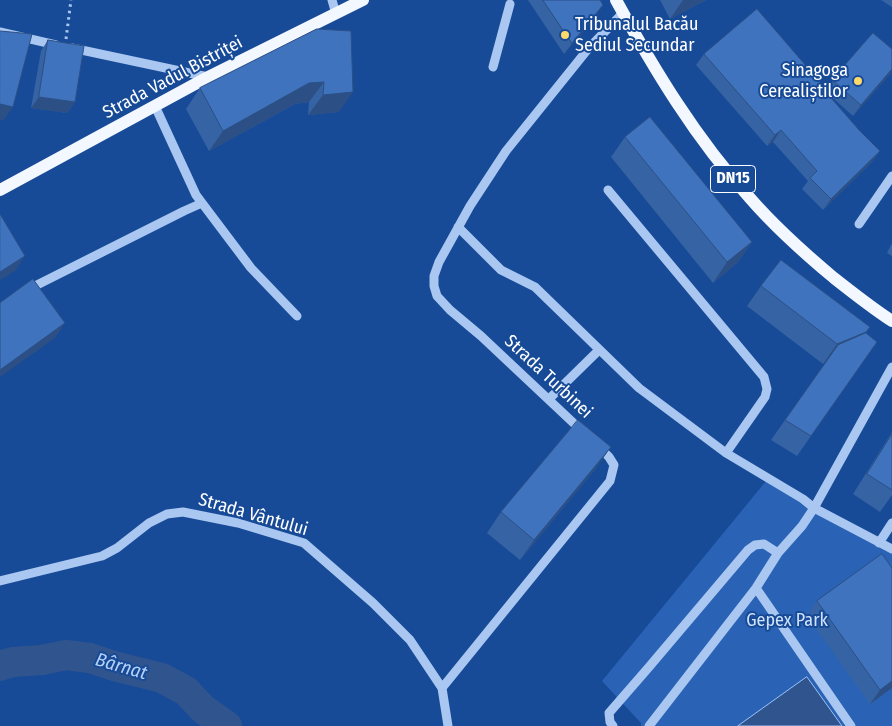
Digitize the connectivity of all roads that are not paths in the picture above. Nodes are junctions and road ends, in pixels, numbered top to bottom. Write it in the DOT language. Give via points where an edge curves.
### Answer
graph roads {
  1 [pos="332,0"];
  2 [pos="364,0"];
  3 [pos="616,0"];
  4 [pos="510,4"];
  5 [pos="622,12"];
  6 [pos="336,14"];
  7 [pos="0,32"];
  8 [pos="493,67"];
  9 [pos="208,77"];
  10 [pos="155,106"];
  11 [pos="892,176"];
  12 [pos="0,190"];
  13 [pos="608,190"];
  14 [pos="202,203"];
  15 [pos="859,224"];
  16 [pos="458,227"];
  17 [pos="17,296"];
  18 [pos="297,316"];
  19 [pos="892,321"];
  20 [pos="599,350"];
  21 [pos="892,367"];
  22 [pos="549,399"];
  23 [pos="726,453"];
  24 [pos="814,508"];
  25 [pos="892,523"];
  26 [pos="879,542"];
  27 [pos="892,550"];
  28 [pos="778,553"];
  29 [pos="0,581"];
  30 [pos="756,588"];
  31 [pos="442,688"];
  32 [pos="448,726"];
  33 [pos="613,726"];
  34 [pos="649,726"];
  35 [pos="851,726"];
  1 -- 6 [label="street"];
  2 -- 6 [label="main road, Strada Vadul Bistriței"];
  3 -- 5 [label="main road, DN15"];
  4 -- 8 [label="street"];
  5 -- 16 [label="street, Strada Turbinei" via="506,151"];
  5 -- 19 [label="main road, DN15" via="711,151 749,198 817,264"];
  6 -- 9 [label="main road, Strada Vadul Bistriței"];
  7 -- 9 [label="street"];
  9 -- 10 [label="main road, Strada Vadul Bistriței"];
  10 -- 12 [label="main road, Strada Vadul Bistriței"];
  10 -- 14 [label="street"];
  11 -- 15 [label="street"];
  13 -- 23 [label="street" via="764,376 765,397"];
  14 -- 17 [label="street"];
  14 -- 18 [label="street" via="251,268"];
  16 -- 20 [label="street" via="501,270 534,287"];
  16 -- 22 [label="street, Strada Turbinei" via="434,276 437,296"];
  20 -- 22 [label="street"];
  20 -- 23 [label="street" via="640,388"];
  21 -- 24 [label="street"];
  22 -- 31 [label="street, Strada Turbinei" via="609,456 614,465 610,481"];
  23 -- 24 [label="street"];
  24 -- 26 [label="street"];
  24 -- 28 [label="street"];
  25 -- 26 [label="street"];
  26 -- 27 [label="street"];
  28 -- 30 [label="street"];
  28 -- 33 [label="street" via="764,544 748,550 609,713"];
  29 -- 31 [label="street, Strada Vântului" via="102,556 167,514 183,512 238,523 304,543 410,640"];
  30 -- 34 [label="street"];
  30 -- 35 [label="street"];
  31 -- 32 [label="street, Strada Vântului"];
}
